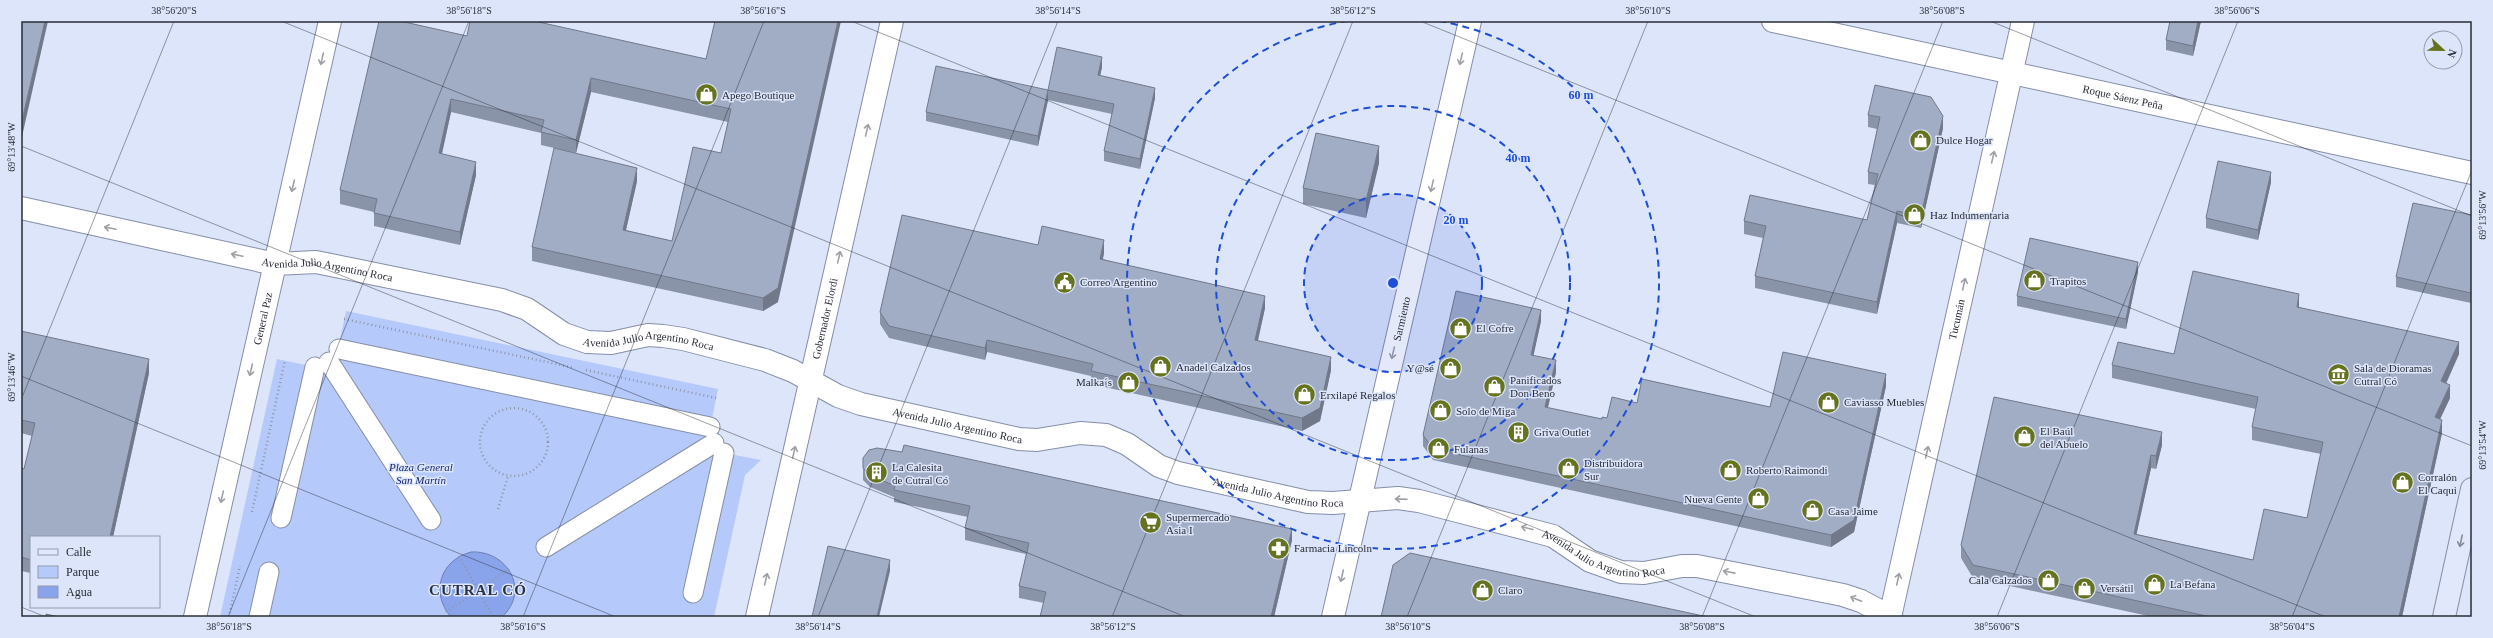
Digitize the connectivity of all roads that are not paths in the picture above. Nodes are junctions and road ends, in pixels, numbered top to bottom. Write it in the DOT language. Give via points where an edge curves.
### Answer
graph roads {
  1 [pos="330,21"];
  2 [pos="892,21"];
  3 [pos="1470,21"];
  4 [pos="1773,21"];
  5 [pos="2023,21"];
  6 [pos="2012,73"];
  7 [pos="2472,173"];
  8 [pos="21,208"];
  9 [pos="275,264"];
  10 [pos="327,359"];
  11 [pos="811,381"];
  12 [pos="716,441"];
  13 [pos="2472,489"];
  14 [pos="1359,501"];
  15 [pos="281,518"];
  16 [pos="431,520"];
  17 [pos="546,547"];
  18 [pos="269,572"];
  19 [pos="693,593"];
  20 [pos="195,617"];
  21 [pos="259,617"];
  22 [pos="757,617"];
  23 [pos="1333,617"];
  24 [pos="1890,617"];
  25 [pos="2444,617"];
  1 -- 9 [label="street, General Paz, one-way"];
  11 -- 2 [label="street, Gobernador Elordi, one-way"];
  3 -- 14 [label="street, Sarmiento, one-way"];
  4 -- 6 [label="street, Roque Sáenz Peña"];
  5 -- 6 [label="street, Tucumán"];
  6 -- 7 [label="street, Roque Sáenz Peña"];
  24 -- 6 [label="street, Tucumán, one-way"];
  9 -- 8 [label="street, Avenida Julio Argentino Roca, one-way"];
  9 -- 11 [label="street, Avenida Julio Argentino Roca" via="316,262 502,300 527,309 564,334 587,342 611,343 648,335 683,339 770,361"];
  9 -- 20 [label="street, General Paz, one-way"];
  10 -- 12 [label="street"];
  10 -- 15 [label="street"];
  10 -- 16 [label="street"];
  11 -- 14 [label="street, Avenida Julio Argentino Roca" via="838,396 861,404 1010,438 1037,440 1080,433 1106,435 1127,444 1158,466 1191,477 1314,503"];
  22 -- 11 [label="street, Gobernador Elordi, one-way"];
  12 -- 17 [label="street"];
  12 -- 19 [label="street"];
  13 -- 25 [label="main road, one-way"];
  14 -- 23 [label="street, Sarmiento, one-way"];
  24 -- 14 [label="street, Avenida Julio Argentino Roca, one-way" via="1843,595 1710,568 1682,566 1652,572 1621,572 1590,561 1561,540 1544,533 1419,501 1398,498"];
  18 -- 21 [label="street"];
}
